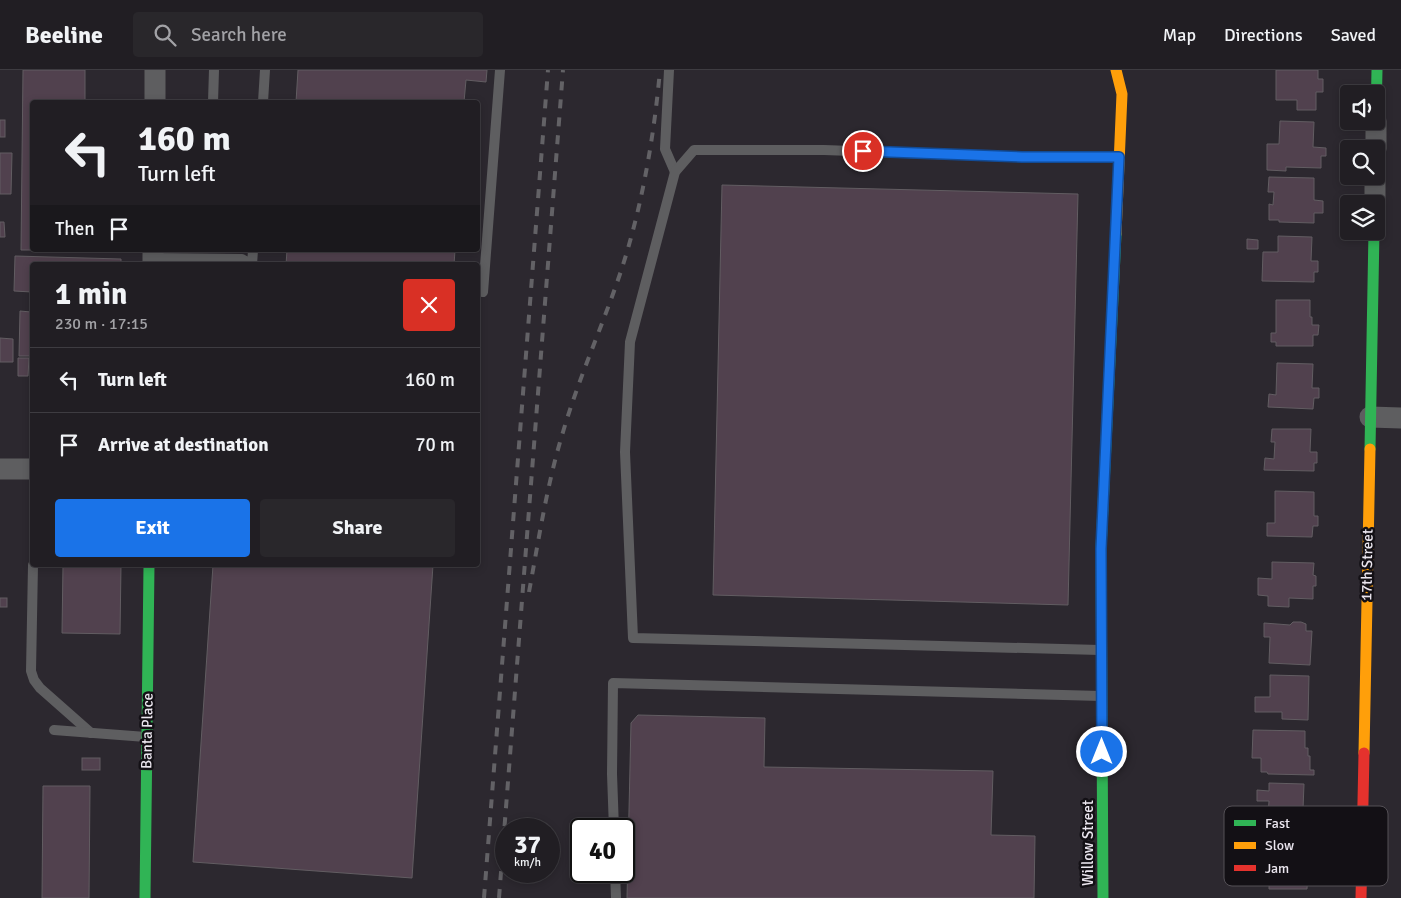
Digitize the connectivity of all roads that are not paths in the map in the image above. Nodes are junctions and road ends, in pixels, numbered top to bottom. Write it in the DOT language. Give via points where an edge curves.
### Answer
graph roads {
  1 [pos="155,70"];
  2 [pos="214,70"];
  3 [pos="265,70"];
  4 [pos="500,70"];
  5 [pos="670,70"];
  6 [pos="1116,70"];
  7 [pos="1377,70"];
  8 [pos="1377,85"];
  9 [pos="155,100"];
  10 [pos="212,100"];
  11 [pos="263,100"];
  12 [pos="1119,157"];
  13 [pos="675,172"];
  14 [pos="1374,240"];
  15 [pos="206,254"];
  16 [pos="153,258"];
  17 [pos="247,262"];
  18 [pos="480,291"];
  19 [pos="1370,417"];
  20 [pos="1401,418"];
  21 [pos="0,468"];
  22 [pos="30,469"];
  23 [pos="33,567"];
  24 [pos="150,567"];
  25 [pos="1102,650"];
  26 [pos="1102,696"];
  27 [pos="54,730"];
  28 [pos="91,733"];
  29 [pos="147,737"];
  30 [pos="1363,806"];
  31 [pos="614,818"];
  32 [pos="615,883"];
  33 [pos="146,898"];
  34 [pos="616,898"];
  35 [pos="1103,898"];
  1 -- 9 [label="street"];
  2 -- 10 [label="lane"];
  3 -- 11 [label="lane"];
  4 -- 18 [label="lane" via="483,292"];
  5 -- 13 [label="lane" via="665,149"];
  6 -- 12 [label="street, Willow Street" via="1122,94"];
  7 -- 8 [label="street"];
  12 -- 13 [label="lane" via="694,150"];
  12 -- 25 [label="street, Willow Street" via="1101,549"];
  13 -- 25 [label="lane" via="630,342 625,452 633,638"];
  14 -- 19 [label="street, 17th Street"];
  15 -- 16 [label="lane"];
  15 -- 17 [label="lane"];
  19 -- 20 [label="street"];
  19 -- 30 [label="street, 17th Street"];
  21 -- 22 [label="street"];
  23 -- 28 [label="lane" via="31,671 34,680"];
  24 -- 29 [label="street, Banta Place"];
  25 -- 26 [label="street, Willow Street"];
  26 -- 31 [label="lane" via="613,683"];
  26 -- 35 [label="street, Willow Street"];
  27 -- 28 [label="lane"];
  28 -- 29 [label="lane"];
  29 -- 33 [label="street, Banta Place"];
  32 -- 34 [label="lane"];
}
